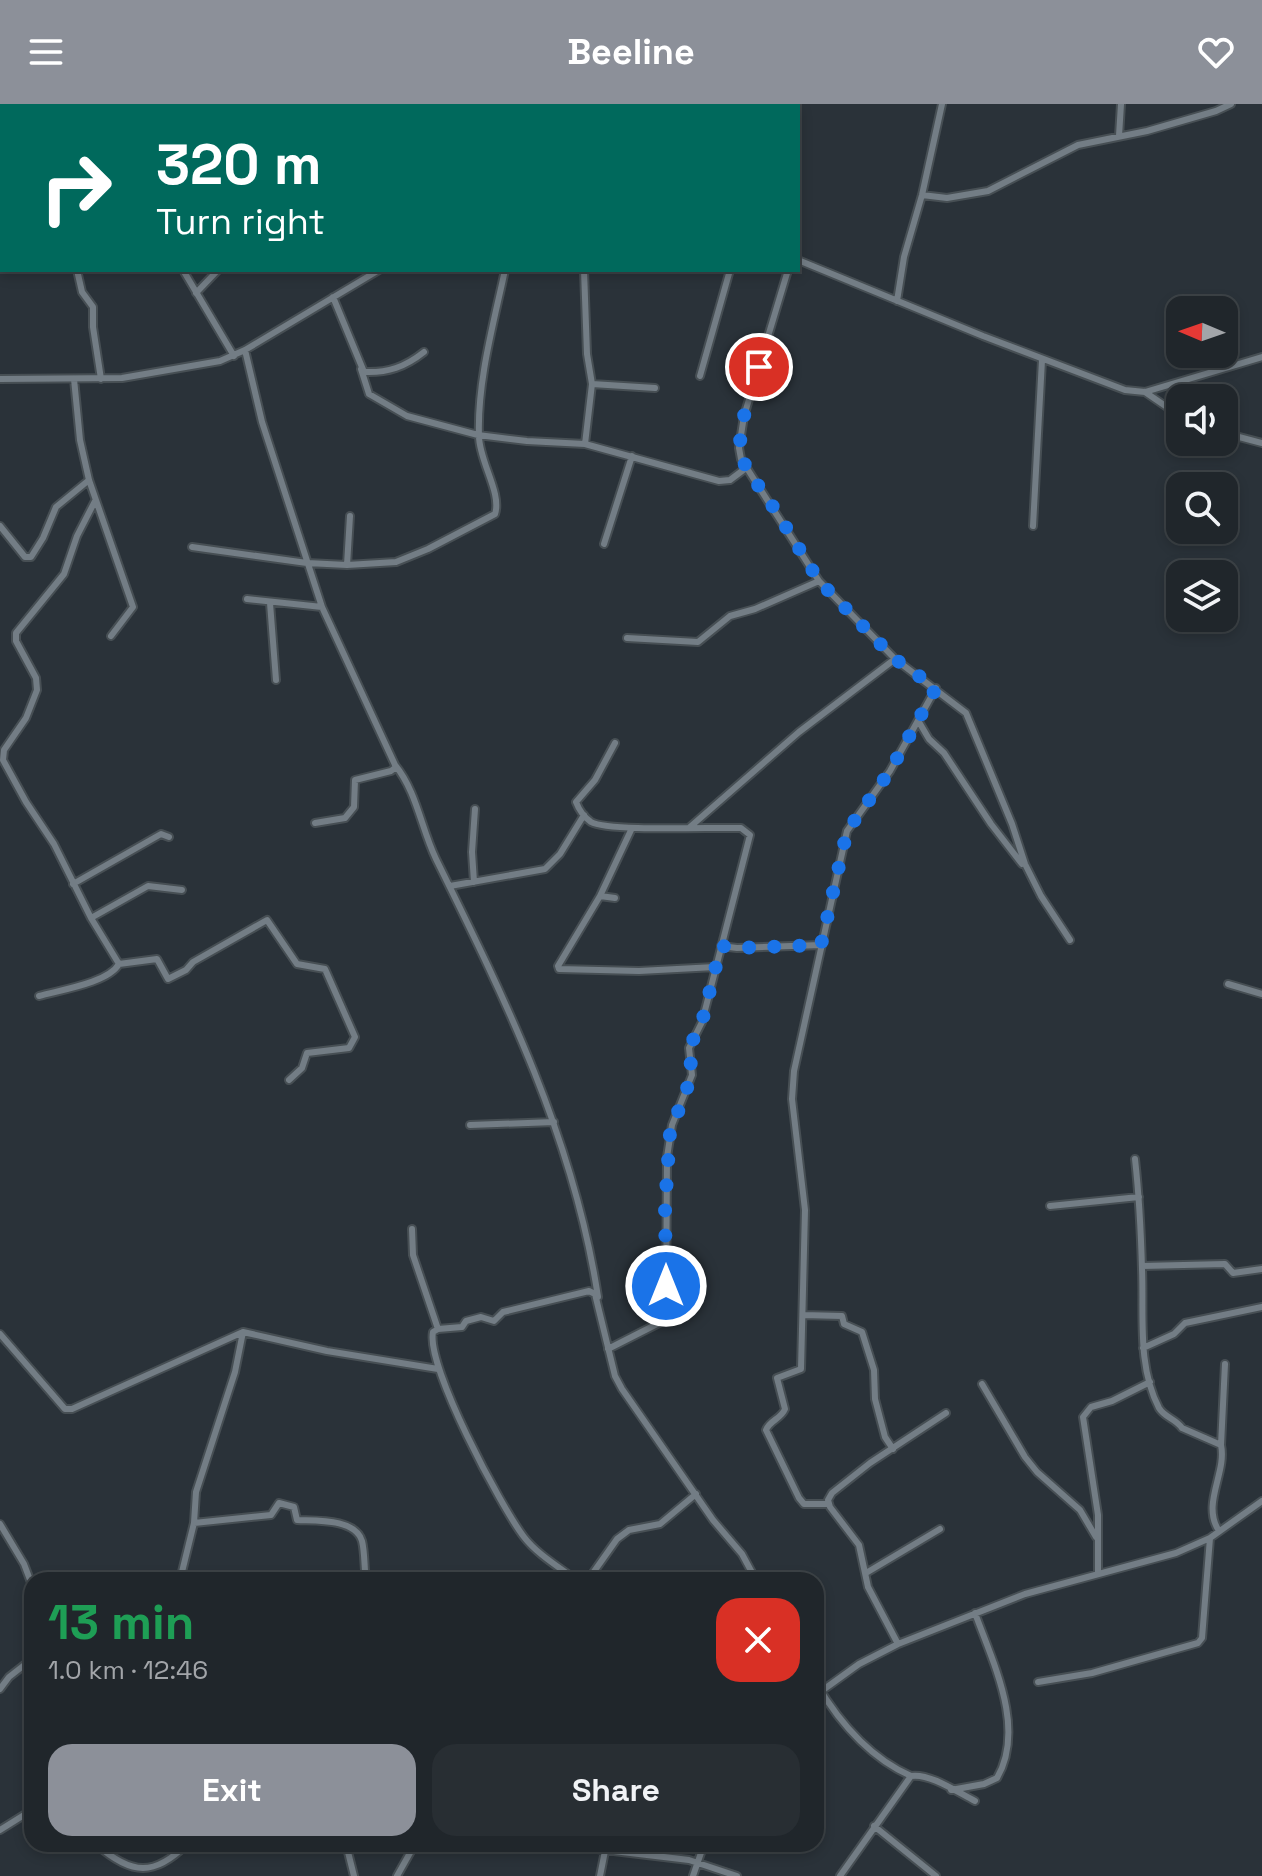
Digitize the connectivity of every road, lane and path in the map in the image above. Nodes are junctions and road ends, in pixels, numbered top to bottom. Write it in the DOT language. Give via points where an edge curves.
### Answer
graph roads {
  1 [pos="942,104"];
  2 [pos="1121,104"];
  3 [pos="1210,104"];
  4 [pos="1231,104"];
  5 [pos="1216,111"];
  6 [pos="1119,136"];
  7 [pos="922,195"];
  8 [pos="800,261"];
  9 [pos="77,272"];
  10 [pos="184,272"];
  11 [pos="216,272"];
  12 [pos="376,272"];
  13 [pos="505,272"];
  14 [pos="584,272"];
  15 [pos="729,272"];
  16 [pos="787,272"];
  17 [pos="196,293"];
  18 [pos="333,297"];
  19 [pos="897,301"];
  20 [pos="245,350"];
  21 [pos="424,352"];
  22 [pos="234,356"];
  23 [pos="1262,357"];
  24 [pos="1042,360"];
  25 [pos="361,369"];
  26 [pos="700,376"];
  27 [pos="0,379"];
  28 [pos="74,379"];
  29 [pos="101,379"];
  30 [pos="592,384"];
  31 [pos="655,388"];
  32 [pos="1145,392"];
  33 [pos="1166,406"];
  34 [pos="478,435"];
  35 [pos="1238,437"];
  36 [pos="1262,443"];
  37 [pos="585,444"];
  38 [pos="632,456"];
  39 [pos="746,468"];
  40 [pos="89,480"];
  41 [pos="95,501"];
  42 [pos="350,516"];
  43 [pos="0,526"];
  44 [pos="1033,526"];
  45 [pos="604,544"];
  46 [pos="192,547"];
  47 [pos="307,563"];
  48 [pos="347,565"];
  49 [pos="819,581"];
  50 [pos="247,599"];
  51 [pos="270,603"];
  52 [pos="322,607"];
  53 [pos="111,636"];
  54 [pos="627,638"];
  55 [pos="895,659"];
  56 [pos="276,680"];
  57 [pos="936,688"];
  58 [pos="919,722"];
  59 [pos="615,743"];
  60 [pos="2,759"];
  61 [pos="395,765"];
  62 [pos="475,809"];
  63 [pos="584,815"];
  64 [pos="315,823"];
  65 [pos="690,827"];
  66 [pos="632,828"];
  67 [pos="169,837"];
  68 [pos="1031,877"];
  69 [pos="474,882"];
  70 [pos="73,884"];
  71 [pos="450,886"];
  72 [pos="182,890"];
  73 [pos="600,896"];
  74 [pos="615,898"];
  75 [pos="91,918"];
  76 [pos="1070,940"];
  77 [pos="821,945"];
  78 [pos="721,946"];
  79 [pos="119,964"];
  80 [pos="715,967"];
  81 [pos="1228,984"];
  82 [pos="1262,994"];
  83 [pos="39,996"];
  84 [pos="289,1080"];
  85 [pos="554,1122"];
  86 [pos="470,1125"];
  87 [pos="1135,1159"];
  88 [pos="1139,1197"];
  89 [pos="1050,1206"];
  90 [pos="412,1229"];
  91 [pos="1142,1266"];
  92 [pos="1262,1269"];
  93 [pos="1262,1307"];
  94 [pos="803,1315"];
  95 [pos="602,1324"];
  96 [pos="438,1329"];
  97 [pos="243,1332"];
  98 [pos="0,1334"];
  99 [pos="1143,1348"];
  100 [pos="608,1349"];
  101 [pos="1225,1364"];
  102 [pos="438,1369"];
  103 [pos="1150,1382"];
  104 [pos="982,1384"];
  105 [pos="946,1413"];
  106 [pos="1221,1445"];
  107 [pos="893,1449"];
  108 [pos="696,1494"];
  109 [pos="1262,1501"];
  110 [pos="829,1504"];
  111 [pos="194,1523"];
  112 [pos="0,1524"];
  113 [pos="940,1529"];
  114 [pos="1219,1531"];
  115 [pos="1210,1538"];
  116 [pos="1098,1540"];
  117 [pos="27,1572"];
  118 [pos="182,1572"];
  119 [pos="365,1572"];
  120 [pos="566,1572"];
  121 [pos="594,1572"];
  122 [pos="751,1572"];
  123 [pos="866,1573"];
  124 [pos="1098,1573"];
  125 [pos="975,1613"];
  126 [pos="898,1644"];
  127 [pos="24,1665"];
  128 [pos="1038,1682"];
  129 [pos="0,1689"];
  130 [pos="824,1689"];
  131 [pos="824,1700"];
  132 [pos="911,1776"];
  133 [pos="951,1790"];
  134 [pos="975,1801"];
  135 [pos="24,1815"];
  136 [pos="874,1826"];
  137 [pos="0,1830"];
  138 [pos="106,1852"];
  139 [pos="181,1852"];
  140 [pos="348,1852"];
  141 [pos="410,1852"];
  142 [pos="605,1852"];
  143 [pos="610,1852"];
  144 [pos="702,1852"];
  145 [pos="614,1853"];
  146 [pos="698,1864"];
  147 [pos="354,1876"];
  148 [pos="397,1876"];
  149 [pos="600,1876"];
  150 [pos="693,1876"];
  151 [pos="737,1876"];
  152 [pos="840,1876"];
  153 [pos="936,1876"];
  1 -- 7 [label="street"];
  2 -- 6 [label="street"];
  3 -- 5 [label="street"];
  4 -- 5 [label="street"];
  5 -- 6 [label="street"];
  6 -- 7 [label="street" via="1066,150 988,191 947,198"];
  7 -- 19 [label="street"];
  8 -- 19 [label="street"];
  9 -- 29 [label="street" via="93,307"];
  10 -- 17 [label="street"];
  11 -- 17 [label="street"];
  12 -- 18 [label="street"];
  13 -- 34 [label="street"];
  14 -- 30 [label="street"];
  15 -- 26 [label="street"];
  16 -- 39 [label="street" via="744,416 739,448"];
  17 -- 22 [label="street"];
  18 -- 20 [label="street"];
  18 -- 25 [label="street"];
  19 -- 24 [label="street"];
  20 -- 22 [label="street"];
  20 -- 47 [label="street"];
  21 -- 25 [label="street" via="389,371"];
  22 -- 29 [label="street" via="185,369"];
  23 -- 32 [label="street"];
  24 -- 32 [label="street" via="1125,390"];
  24 -- 44 [label="street"];
  25 -- 34 [label="street" via="369,394 407,416"];
  27 -- 28 [label="street"];
  28 -- 29 [label="street"];
  28 -- 40 [label="street"];
  30 -- 31 [label="street"];
  30 -- 37 [label="street"];
  32 -- 33 [label="street"];
  34 -- 37 [label="street"];
  34 -- 48 [label="street" via="496,496 495,514 396,562"];
  35 -- 36 [label="street"];
  37 -- 38 [label="street"];
  38 -- 39 [label="street" via="719,481"];
  38 -- 45 [label="street"];
  39 -- 49 [label="street"];
  40 -- 41 [label="street"];
  40 -- 43 [label="street" via="56,507 31,557 25,557"];
  41 -- 53 [label="street" via="133,607"];
  41 -- 60 [label="street" via="64,574 16,633 37,690"];
  42 -- 48 [label="street"];
  46 -- 47 [label="street"];
  47 -- 48 [label="street"];
  47 -- 52 [label="street"];
  49 -- 54 [label="street" via="730,616 698,642"];
  49 -- 55 [label="street"];
  50 -- 51 [label="street"];
  51 -- 52 [label="street"];
  51 -- 56 [label="street"];
  52 -- 61 [label="street"];
  55 -- 57 [label="street"];
  55 -- 65 [label="street" via="799,732"];
  57 -- 58 [label="street"];
  57 -- 68 [label="street" via="966,713 974,728"];
  58 -- 68 [label="street"];
  58 -- 77 [label="street" via="847,831"];
  59 -- 63 [label="street" via="595,780 578,797 577,807"];
  60 -- 70 [label="street"];
  61 -- 64 [label="street" via="391,771 355,780 354,807 345,818"];
  61 -- 71 [label="street" via="405,777"];
  62 -- 69 [label="street"];
  63 -- 66 [label="street" via="598,824"];
  63 -- 69 [label="street" via="545,869"];
  65 -- 66 [label="street"];
  65 -- 78 [label="street" via="741,828 750,835"];
  66 -- 73 [label="street"];
  67 -- 70 [label="street" via="161,834"];
  68 -- 76 [label="street"];
  69 -- 71 [label="street"];
  70 -- 75 [label="street"];
  71 -- 85 [label="street" via="512,1015"];
  72 -- 75 [label="street" via="148,886"];
  73 -- 74 [label="street"];
  73 -- 80 [label="street" via="559,969"];
  75 -- 79 [label="street"];
  77 -- 78 [label="street"];
  77 -- 94 [label="street" via="792,1099 805,1210"];
  78 -- 80 [label="street"];
  79 -- 83 [label="street" via="116,971 75,988"];
  79 -- 84 [label="street" via="157,959 168,979 267,920 297,964 325,969 355,1037 349,1048 307,1053 302,1068"];
  80 -- 100 [label="street" via="702,1022 689,1048 692,1075 670,1133 666,1316"];
  81 -- 82 [label="street"];
  85 -- 86 [label="street"];
  85 -- 95 [label="street" via="590,1252"];
  87 -- 88 [label="street"];
  88 -- 89 [label="street"];
  88 -- 91 [label="street"];
  90 -- 96 [label="street" via="413,1255"];
  91 -- 92 [label="street" via="1213,1262 1225,1264 1233,1273"];
  91 -- 99 [label="street"];
  93 -- 99 [label="street" via="1185,1323"];
  94 -- 107 [label="street" via="842,1316 844,1324 862,1332 885,1437"];
  94 -- 110 [label="street" via="801,1369 777,1378 785,1409 768,1424 766,1435 804,1504"];
  95 -- 96 [label="street" via="595,1294 583,1291 503,1312 494,1321 481,1317 462,1327"];
  95 -- 100 [label="street"];
  96 -- 102 [label="street" via="432,1339"];
  97 -- 98 [label="street" via="72,1409 65,1409"];
  97 -- 102 [label="street"];
  97 -- 111 [label="street" via="196,1492"];
  99 -- 103 [label="street"];
  100 -- 108 [label="street" via="622,1389"];
  101 -- 106 [label="street"];
  102 -- 120 [label="street" via="518,1528"];
  103 -- 106 [label="street" via="1161,1411 1182,1428"];
  103 -- 116 [label="street" via="1091,1407 1083,1417"];
  104 -- 116 [label="street" via="1025,1457 1080,1510"];
  105 -- 107 [label="street"];
  106 -- 114 [label="street" via="1213,1511"];
  107 -- 110 [label="street" via="832,1493"];
  108 -- 121 [label="street" via="660,1524 629,1530 617,1539"];
  108 -- 122 [label="street"];
  109 -- 114 [label="street"];
  110 -- 123 [label="street" via="859,1545"];
  111 -- 118 [label="street"];
  111 -- 119 [label="street" via="271,1515 279,1503 294,1507 297,1520 342,1524 358,1534"];
  112 -- 117 [label="street"];
  113 -- 123 [label="street"];
  114 -- 115 [label="street"];
  115 -- 124 [label="street" via="1176,1553"];
  115 -- 128 [label="street" via="1198,1643 1092,1673"];
  116 -- 124 [label="street"];
  123 -- 126 [label="street"];
  124 -- 125 [label="street"];
  125 -- 126 [label="street"];
  125 -- 133 [label="street" via="1005,1704 1009,1750 997,1778"];
  126 -- 130 [label="street"];
  127 -- 129 [label="street"];
  131 -- 132 [label="street" via="873,1755"];
  132 -- 133 [label="street"];
  132 -- 136 [label="street"];
  133 -- 134 [label="street"];
  135 -- 137 [label="street"];
  136 -- 152 [label="street"];
  136 -- 153 [label="street"];
  138 -- 139 [label="street" via="141,1872 163,1869"];
  140 -- 147 [label="street"];
  141 -- 148 [label="street"];
  142 -- 149 [label="street"];
  143 -- 145 [label="street"];
  144 -- 146 [label="street"];
  145 -- 146 [label="street"];
  146 -- 150 [label="street"];
  146 -- 151 [label="street"];
}
